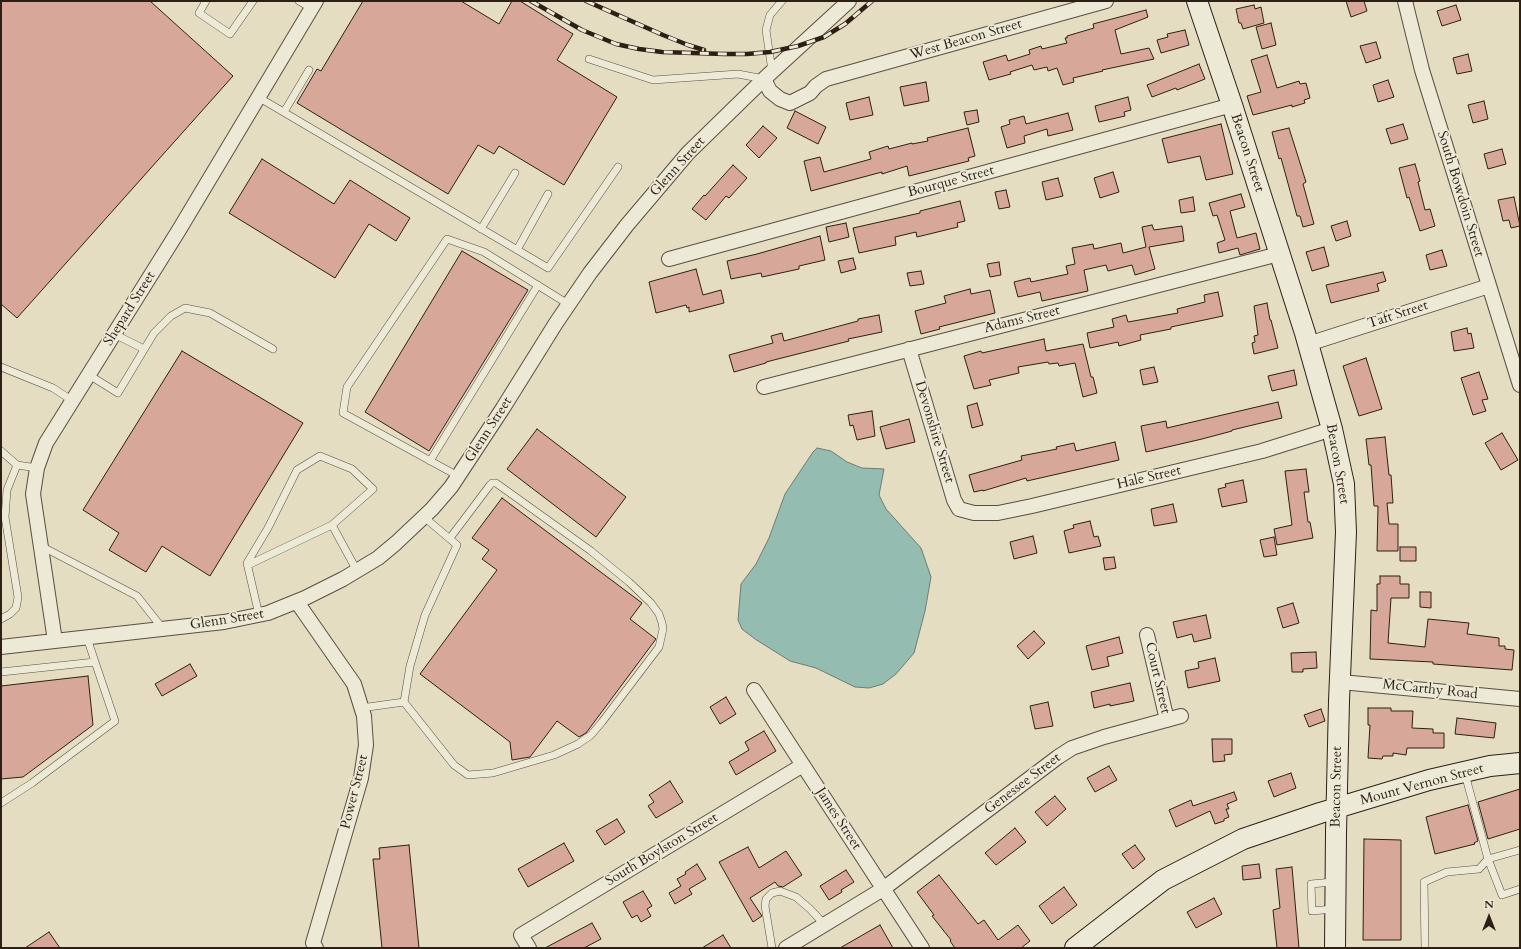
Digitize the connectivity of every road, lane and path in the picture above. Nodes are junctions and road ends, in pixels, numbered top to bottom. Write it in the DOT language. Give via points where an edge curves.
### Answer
graph roads {
  1 [pos="206,1"];
  2 [pos="254,1"];
  3 [pos="299,1"];
  4 [pos="782,1"];
  5 [pos="849,1"];
  6 [pos="1106,1"];
  7 [pos="1196,1"];
  8 [pos="1405,1"];
  9 [pos="314,5"];
  10 [pos="589,59"];
  11 [pos="309,70"];
  12 [pos="768,75"];
  13 [pos="258,97"];
  14 [pos="1232,106"];
  15 [pos="284,112"];
  16 [pos="618,167"];
  17 [pos="515,173"];
  18 [pos="548,194"];
  19 [pos="481,229"];
  20 [pos="517,250"];
  21 [pos="1279,254"];
  22 [pos="669,259"];
  23 [pos="538,285"];
  24 [pos="1489,286"];
  25 [pos="568,304"];
  26 [pos="114,334"];
  27 [pos="1308,344"];
  28 [pos="144,349"];
  29 [pos="273,349"];
  30 [pos="909,349"];
  31 [pos="1,367"];
  32 [pos="89,374"];
  33 [pos="1520,385"];
  34 [pos="764,387"];
  35 [pos="72,401"];
  36 [pos="1332,429"];
  37 [pos="1,451"];
  38 [pos="430,461"];
  39 [pos="17,465"];
  40 [pos="37,468"];
  41 [pos="458,476"];
  42 [pos="964,510"];
  43 [pos="424,517"];
  44 [pos="332,525"];
  45 [pos="450,538"];
  46 [pos="41,546"];
  47 [pos="248,565"];
  48 [pos="357,571"];
  49 [pos="297,602"];
  50 [pos="259,615"];
  51 [pos="1,619"];
  52 [pos="163,629"];
  53 [pos="1147,635"];
  54 [pos="86,638"];
  55 [pos="55,641"];
  56 [pos="1,647"];
  57 [pos="96,662"];
  58 [pos="1,672"];
  59 [pos="1341,682"];
  60 [pos="754,690"];
  61 [pos="1520,699"];
  62 [pos="404,702"];
  63 [pos="361,708"];
  64 [pos="1181,716"];
  65 [pos="1167,720"];
  66 [pos="1520,763"];
  67 [pos="802,765"];
  68 [pos="1465,772"];
  69 [pos="1,803"];
  70 [pos="1337,808"];
  71 [pos="1520,850"];
  72 [pos="1488,859"];
  73 [pos="883,889"];
  74 [pos="1520,889"];
  75 [pos="825,925"];
  76 [pos="314,946"];
  77 [pos="529,948"];
  78 [pos="772,948"];
  79 [pos="786,948"];
  80 [pos="922,948"];
  81 [pos="1075,948"];
  82 [pos="1335,948"];
  83 [pos="1425,948"];
  1 -- 2 [label="lane" via="199,13 230,34"];
  3 -- 9 [label="lane"];
  4 -- 12 [label="lane" via="770,16 766,30"];
  5 -- 12 [label="street, Glenn Street"];
  6 -- 12 [label="street, West Beacon Street" via="826,79 810,93 790,103 770,91"];
  7 -- 14 [label="main road, Beacon Street"];
  8 -- 24 [label="street, South Bowdoin Street" via="1422,70"];
  9 -- 13 [label="street, Shepard Street"];
  10 -- 12 [label="lane" via="653,80 738,74"];
  11 -- 15 [label="lane"];
  12 -- 25 [label="street, Glenn Street" via="688,153 628,225"];
  13 -- 15 [label="lane"];
  13 -- 26 [label="street, Shepard Street"];
  14 -- 21 [label="main road, Beacon Street"];
  14 -- 22 [label="street, Bourque Street"];
  15 -- 19 [label="lane"];
  16 -- 20 [label="lane" via="548,268"];
  17 -- 19 [label="lane"];
  18 -- 20 [label="lane"];
  19 -- 20 [label="lane"];
  21 -- 27 [label="main road, Beacon Street"];
  21 -- 30 [label="street, Adams Street"];
  23 -- 25 [label="lane"];
  23 -- 38 [label="lane"];
  23 -- 38 [label="lane" via="484,252 447,239 347,387 342,413"];
  24 -- 27 [label="street, Taft Street"];
  24 -- 33 [label="street, South Bowdoin Street"];
  25 -- 41 [label="street, Glenn Street"];
  26 -- 28 [label="lane"];
  26 -- 32 [label="street, Shepard Street"];
  27 -- 36 [label="main road, Beacon Street"];
  28 -- 29 [label="lane" via="154,333 171,316 185,308 210,313"];
  28 -- 32 [label="lane" via="118,393"];
  30 -- 34 [label="street, Adams Street"];
  30 -- 42 [label="street, Devonshire Street" via="954,500 959,509"];
  31 -- 35 [label="lane" via="53,388"];
  32 -- 35 [label="street, Shepard Street"];
  35 -- 40 [label="street, Shepard Street" via="46,443"];
  36 -- 42 [label="street, Hale Street" via="1262,451 1032,506 998,513 974,513"];
  36 -- 59 [label="main road, Beacon Street" via="1344,484 1346,508"];
  37 -- 39 [label="lane"];
  38 -- 41 [label="lane"];
  39 -- 40 [label="lane"];
  39 -- 51 [label="lane" via="7,490 6,517 18,597 16,608"];
  40 -- 46 [label="street, Shepard Street" via="33,494"];
  41 -- 43 [label="street, Glenn Street"];
  43 -- 45 [label="lane"];
  43 -- 48 [label="street, Glenn Street" via="378,558"];
  44 -- 47 [label="lane"];
  44 -- 47 [label="lane" via="373,489 352,469 320,456 297,470"];
  44 -- 48 [label="lane"];
  45 -- 62 [label="lane" via="457,545 425,615 410,666"];
  45 -- 62 [label="lane" via="490,485 496,483 591,551 643,594 662,623 659,647 591,735 554,755 493,773 468,775 462,772"];
  46 -- 52 [label="lane" via="137,596"];
  46 -- 55 [label="street, Shepard Street"];
  47 -- 50 [label="lane"];
  48 -- 49 [label="street, Glenn Street"];
  49 -- 50 [label="street, Glenn Street"];
  49 -- 63 [label="street, Power Street" via="354,684"];
  50 -- 52 [label="street, Glenn Street"];
  52 -- 54 [label="street, Glenn Street"];
  53 -- 65 [label="street, Court Street"];
  54 -- 55 [label="street, Glenn Street"];
  54 -- 57 [label="lane"];
  55 -- 56 [label="street, Glenn Street"];
  57 -- 58 [label="lane"];
  57 -- 69 [label="lane" via="115,721"];
  59 -- 61 [label="street, McCarthy Road"];
  59 -- 70 [label="main road, Beacon Street"];
  60 -- 67 [label="street, James Street"];
  62 -- 63 [label="lane"];
  63 -- 76 [label="street, Power Street" via="366,744 361,778"];
  64 -- 65 [label="street, Genessee Street"];
  65 -- 73 [label="street, Genessee Street" via="1104,736 1072,748"];
  66 -- 68 [label="main road, Mount Vernon Street"];
  67 -- 73 [label="street, James Street"];
  67 -- 77 [label="street, South Boylston Street" via="521,935"];
  68 -- 70 [label="main road, Mount Vernon Street"];
  68 -- 72 [label="lane"];
  70 -- 81 [label="main road, Mount Vernon Street" via="1243,839 1169,876"];
  70 -- 82 [label="main road, Beacon Street"];
  71 -- 72 [label="lane"];
  72 -- 74 [label="lane" via="1502,895"];
  72 -- 83 [label="lane" via="1479,869 1447,872 1424,882"];
  73 -- 75 [label="street, Genessee Street"];
  73 -- 80 [label="street, James Street"];
  75 -- 78 [label="lane" via="796,897 780,891 772,893 766,899 765,906"];
  75 -- 79 [label="street, Genessee Street"];
}
